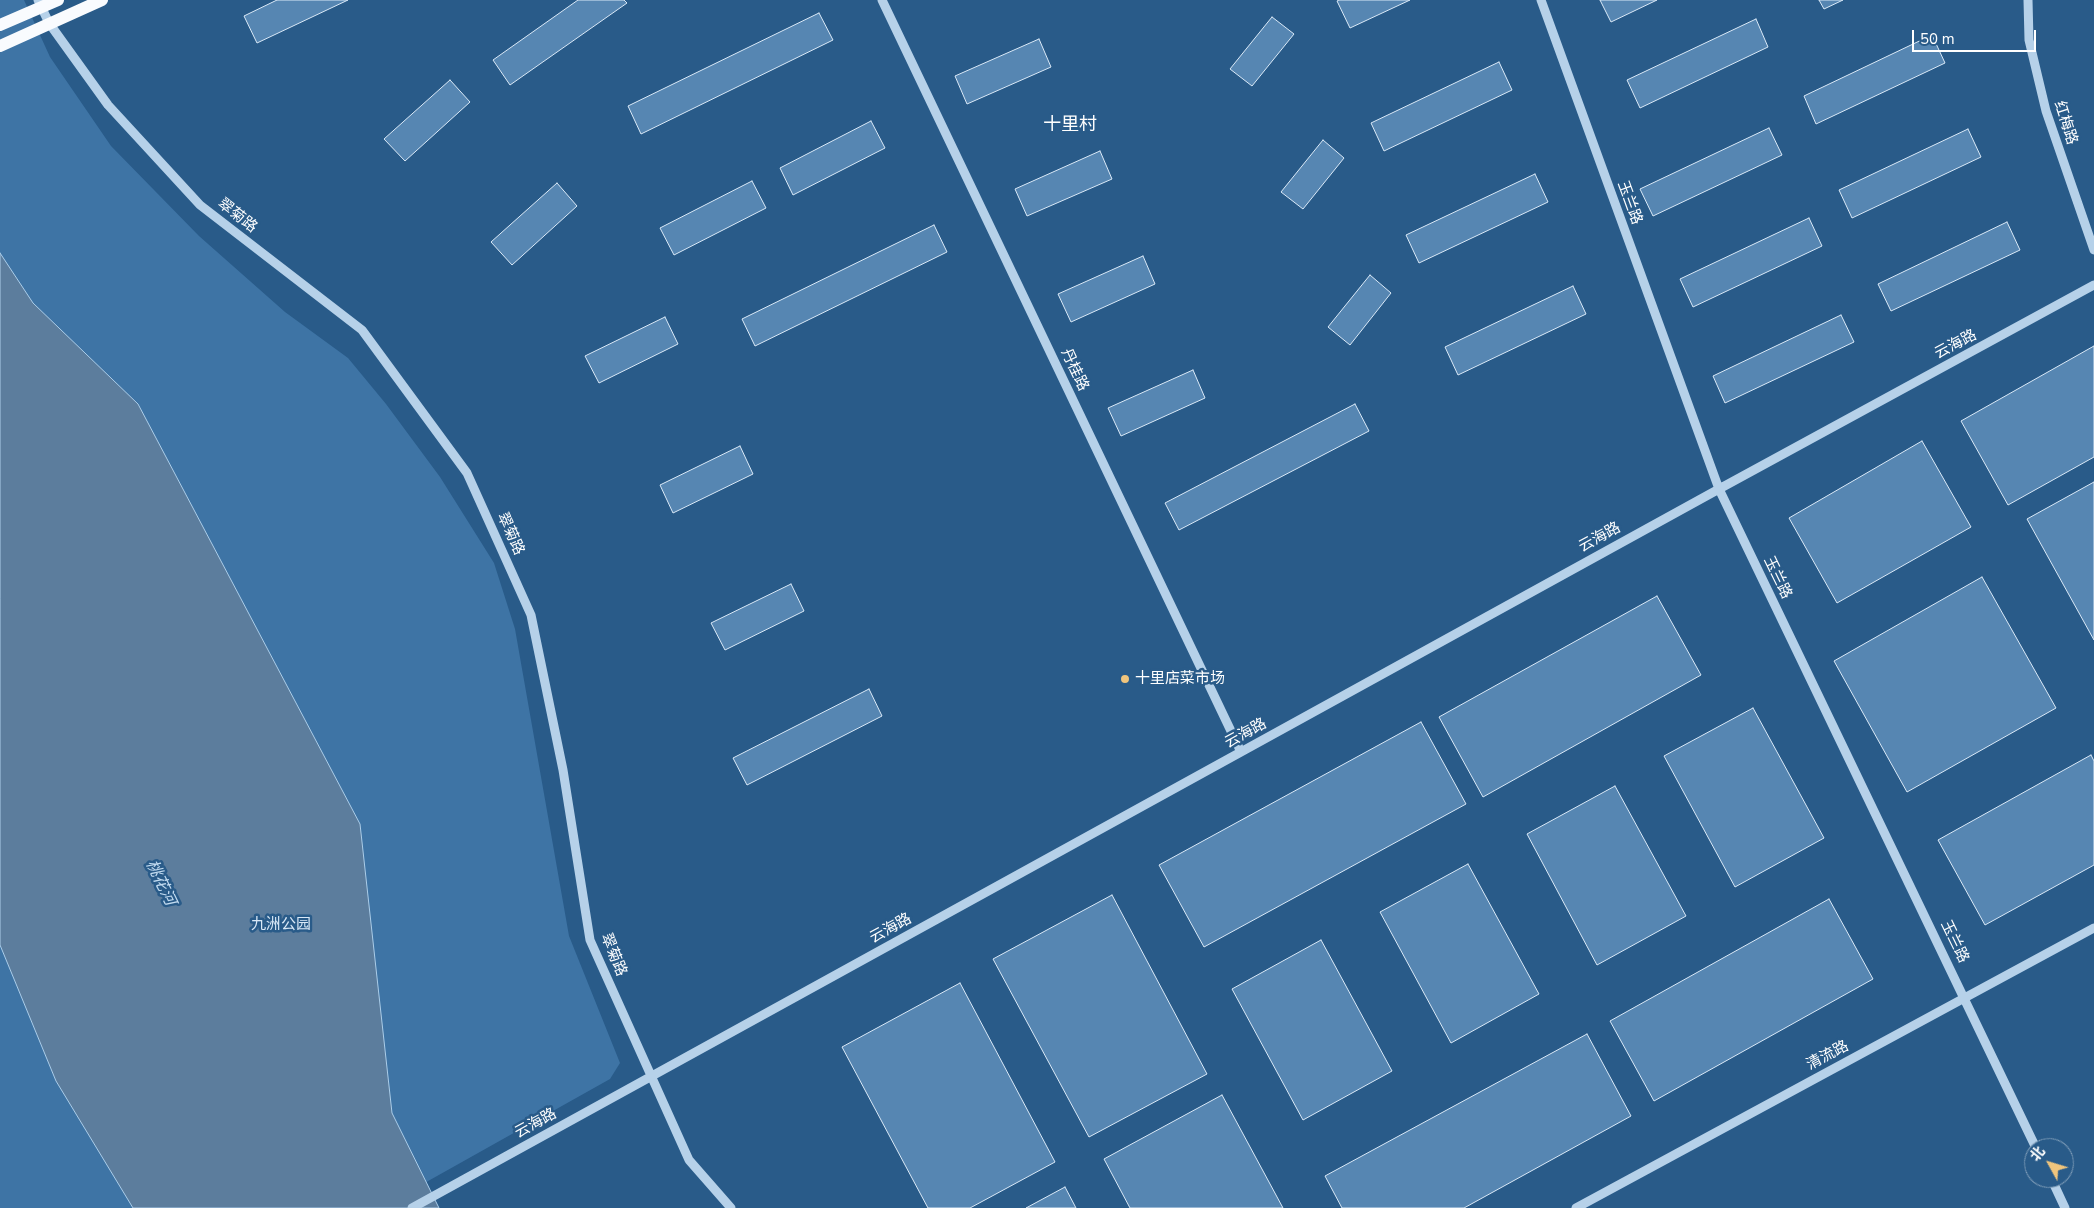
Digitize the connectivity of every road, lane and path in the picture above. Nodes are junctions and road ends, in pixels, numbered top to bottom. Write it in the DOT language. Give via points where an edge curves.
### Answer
graph roads {
  1 [pos="58,0"];
  2 [pos="102,0"];
  3 [pos="882,0"];
  4 [pos="1541,0"];
  5 [pos="2028,0"];
  6 [pos="40,4"];
  7 [pos="49,23"];
  8 [pos="0,25"];
  9 [pos="0,46"];
  10 [pos="2094,250"];
  11 [pos="2094,286"];
  12 [pos="1719,489"];
  13 [pos="1241,752"];
  14 [pos="2094,928"];
  15 [pos="1965,997"];
  16 [pos="650,1077"];
  17 [pos="2031,1138"];
  18 [pos="2056,1188"];
  19 [pos="412,1208"];
  20 [pos="731,1208"];
  21 [pos="1576,1208"];
  22 [pos="2065,1208"];
  1 -- 6 [label="main road"];
  2 -- 7 [label="main road"];
  3 -- 13 [label="street, 丹桂路"];
  4 -- 12 [label="street, 玉兰路"];
  5 -- 10 [label="street, 红梅路" via="2029,40 2046,112"];
  6 -- 7 [label="street, 翠菊路"];
  6 -- 8 [label="main road"];
  7 -- 9 [label="main road"];
  7 -- 16 [label="street, 翠菊路" via="108,105 200,205 362,330 468,473 531,614 563,770 590,940"];
  11 -- 12 [label="street, 云海路"];
  12 -- 13 [label="street, 云海路"];
  12 -- 15 [label="street, 玉兰路"];
  13 -- 16 [label="street, 云海路"];
  14 -- 15 [label="street, 清流路"];
  15 -- 17 [label="street, 玉兰路"];
  15 -- 21 [label="street, 清流路"];
  16 -- 19 [label="street, 云海路"];
  16 -- 20 [label="street, 翠菊路" via="689,1160"];
  18 -- 22 [label="street"];
}
